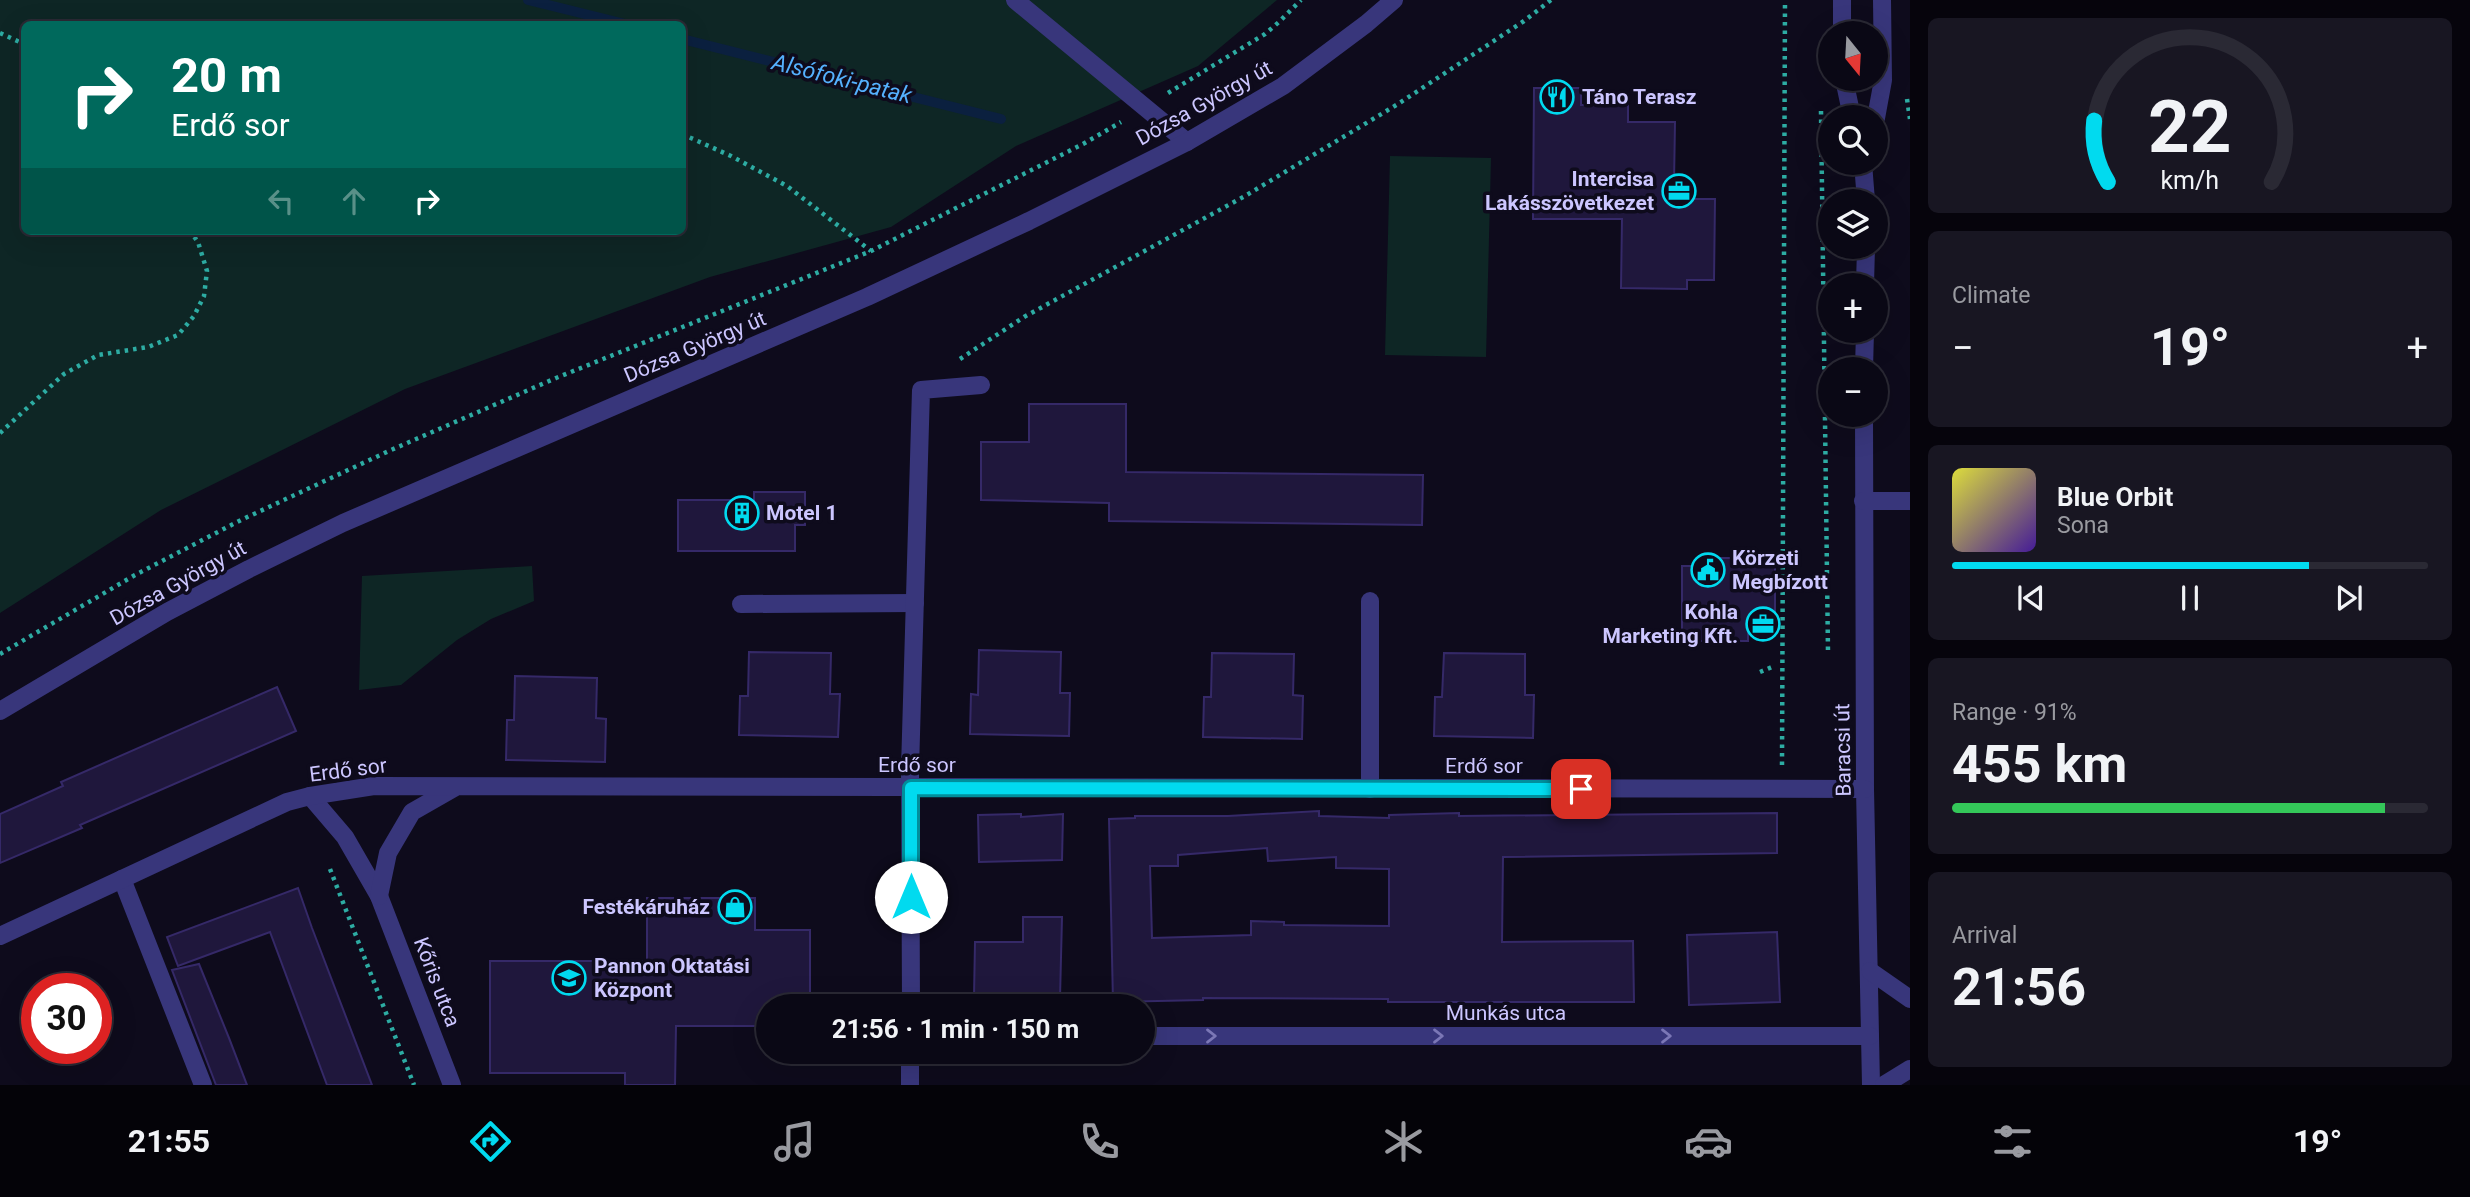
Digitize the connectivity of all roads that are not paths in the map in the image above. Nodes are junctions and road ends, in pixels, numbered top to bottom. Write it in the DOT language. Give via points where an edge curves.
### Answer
graph roads {
  1 [pos="1015,0"];
  2 [pos="1394,0"];
  3 [pos="1842,0"];
  4 [pos="1882,0"];
  5 [pos="1842,21"];
  6 [pos="1878,105"];
  7 [pos="1187,142"];
  8 [pos="981,385"];
  9 [pos="1864,427"];
  10 [pos="1863,501"];
  11 [pos="1910,501"];
  12 [pos="1370,601"];
  13 [pos="915,603"];
  14 [pos="741,604"];
  15 [pos="0,711"];
  16 [pos="454,788"];
  17 [pos="911,788"];
  18 [pos="1370,789"];
  19 [pos="1866,789"];
  20 [pos="310,796"];
  21 [pos="122,879"];
  22 [pos="379,896"];
  23 [pos="0,936"];
  24 [pos="1870,971"];
  25 [pos="911,994"];
  26 [pos="1910,999"];
  27 [pos="1870,1035"];
  28 [pos="1155,1036"];
  29 [pos="911,1064"];
  30 [pos="1910,1069"];
  31 [pos="202,1085"];
  32 [pos="452,1085"];
  33 [pos="910,1085"];
  34 [pos="1871,1085"];
  35 [pos="1884,1085"];
  1 -- 7 [label="street"];
  2 -- 7 [label="street, Dózsa György út" via="1283,86"];
  3 -- 5 [label="street"];
  4 -- 6 [label="street" via="1883,80"];
  7 -- 15 [label="street, Dózsa György út" via="867,298 343,523 167,612"];
  8 -- 13 [label="street" via="921,390"];
  9 -- 10 [label="street, Baracsi út"];
  10 -- 11 [label="street"];
  10 -- 19 [label="street, Baracsi út"];
  12 -- 18 [label="street"];
  13 -- 14 [label="street"];
  13 -- 17 [label="street"];
  16 -- 17 [label="street, Erdő sor"];
  16 -- 20 [label="street, Erdő sor" via="374,786"];
  16 -- 22 [label="street" via="412,812 387,853"];
  17 -- 18 [label="street, Erdő sor"];
  17 -- 25 [label="street"];
  18 -- 19 [label="street, Erdő sor"];
  19 -- 24 [label="street, Baracsi út"];
  20 -- 21 [label="street, Erdő sor" via="287,802"];
  20 -- 22 [label="street, Kőris utca" via="345,837"];
  21 -- 23 [label="street, Erdő sor"];
  21 -- 31 [label="street"];
  22 -- 32 [label="street, Kőris utca"];
  24 -- 26 [label="street"];
  24 -- 27 [label="street, Baracsi út"];
  28 -- 27 [label="street, Munkás utca, one-way"];
  27 -- 34 [label="street, Baracsi út"];
  29 -- 33 [label="street"];
  30 -- 35 [label="street"];
}
